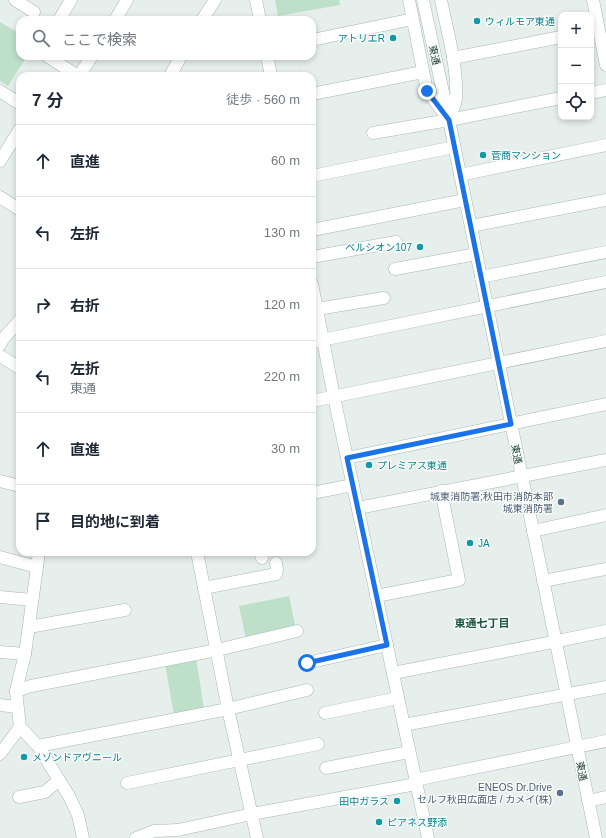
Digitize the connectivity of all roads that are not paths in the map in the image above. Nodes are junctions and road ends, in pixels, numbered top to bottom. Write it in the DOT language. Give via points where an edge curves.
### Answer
graph roads {
  1 [pos="15,0"];
  2 [pos="71,0"];
  3 [pos="127,0"];
  4 [pos="215,0"];
  5 [pos="256,0"];
  6 [pos="409,0"];
  7 [pos="423,0"];
  8 [pos="441,0"];
  9 [pos="598,7"];
  10 [pos="34,12"];
  11 [pos="61,16"];
  12 [pos="117,16"];
  13 [pos="205,16"];
  14 [pos="259,16"];
  15 [pos="413,19"];
  16 [pos="595,30"];
  17 [pos="558,38"];
  18 [pos="316,39"];
  19 [pos="452,58"];
  20 [pos="53,60"];
  21 [pos="89,60"];
  22 [pos="179,60"];
  23 [pos="268,60"];
  24 [pos="606,65"];
  25 [pos="72,72"];
  26 [pos="81,72"];
  27 [pos="172,72"];
  28 [pos="270,72"];
  29 [pos="423,72"];
  30 [pos="606,90"];
  31 [pos="0,91"];
  32 [pos="594,92"];
  33 [pos="316,93"];
  34 [pos="558,99"];
  35 [pos="16,101"];
  36 [pos="449,120"];
  37 [pos="373,133"];
  38 [pos="16,135"];
  39 [pos="606,145"];
  40 [pos="454,147"];
  41 [pos="0,161"];
  42 [pos="316,175"];
  43 [pos="460,175"];
  44 [pos="0,197"];
  45 [pos="465,200"];
  46 [pos="606,200"];
  47 [pos="16,207"];
  48 [pos="470,226"];
  49 [pos="316,229"];
  50 [pos="396,242"];
  51 [pos="606,252"];
  52 [pos="476,254"];
  53 [pos="316,256"];
  54 [pos="395,269"];
  55 [pos="481,277"];
  56 [pos="606,282"];
  57 [pos="384,298"];
  58 [pos="316,305"];
  59 [pos="486,306"];
  60 [pos="317,310"];
  61 [pos="16,324"];
  62 [pos="318,340"];
  63 [pos="606,341"];
  64 [pos="0,345"];
  65 [pos="0,356"];
  66 [pos="499,362"];
  67 [pos="16,366"];
  68 [pos="334,397"];
  69 [pos="316,401"];
  70 [pos="606,404"];
  71 [pos="511,424"];
  72 [pos="347,458"];
  73 [pos="606,460"];
  74 [pos="522,477"];
  75 [pos="0,481"];
  76 [pos="16,485"];
  77 [pos="353,485"];
  78 [pos="441,491"];
  79 [pos="316,492"];
  80 [pos="358,508"];
  81 [pos="606,515"];
  82 [pos="533,530"];
  83 [pos="38,556"];
  84 [pos="198,556"];
  85 [pos="0,557"];
  86 [pos="276,563"];
  87 [pos="37,567"];
  88 [pos="606,569"];
  89 [pos="543,581"];
  90 [pos="204,588"];
  91 [pos="376,596"];
  92 [pos="0,597"];
  93 [pos="32,600"];
  94 [pos="125,610"];
  95 [pos="29,627"];
  96 [pos="297,631"];
  97 [pos="606,631"];
  98 [pos="556,642"];
  99 [pos="387,645"];
  100 [pos="216,650"];
  101 [pos="0,652"];
  102 [pos="25,654"];
  103 [pos="307,663"];
  104 [pos="393,673"];
  105 [pos="606,687"];
  106 [pos="307,690"];
  107 [pos="16,691"];
  108 [pos="566,695"];
  109 [pos="398,698"];
  110 [pos="0,705"];
  111 [pos="17,707"];
  112 [pos="228,709"];
  113 [pos="325,713"];
  114 [pos="404,725"];
  115 [pos="20,727"];
  116 [pos="606,741"];
  117 [pos="318,744"];
  118 [pos="38,746"];
  119 [pos="578,747"];
  120 [pos="410,752"];
  121 [pos="0,754"];
  122 [pos="239,761"];
  123 [pos="326,768"];
  124 [pos="59,780"];
  125 [pos="416,782"];
  126 [pos="127,783"];
  127 [pos="19,797"];
  128 [pos="606,797"];
  129 [pos="588,801"];
  130 [pos="252,814"];
  131 [pos="83,838"];
  132 [pos="136,838"];
  133 [pos="257,838"];
  134 [pos="428,838"];
  135 [pos="596,838"];
  1 -- 10 [label="street"];
  2 -- 11 [label="street"];
  3 -- 12 [label="street"];
  4 -- 13 [label="street"];
  5 -- 14 [label="street"];
  6 -- 15 [label="street"];
  7 -- 36 [label="street, 東通"];
  8 -- 19 [label="street"];
  9 -- 16 [label="street"];
  15 -- 18 [label="street"];
  15 -- 29 [label="street"];
  16 -- 24 [label="street"];
  17 -- 19 [label="street"];
  19 -- 36 [label="street" via="456,101"];
  20 -- 25 [label="street"];
  21 -- 26 [label="street"];
  22 -- 27 [label="street"];
  23 -- 28 [label="street"];
  29 -- 33 [label="street"];
  29 -- 36 [label="street" via="427,91"];
  30 -- 32 [label="street"];
  31 -- 35 [label="street"];
  34 -- 36 [label="street"];
  36 -- 37 [label="street"];
  36 -- 40 [label="street, 東通"];
  38 -- 41 [label="street"];
  39 -- 43 [label="street"];
  40 -- 42 [label="street"];
  40 -- 43 [label="street, 東通"];
  43 -- 45 [label="street, 東通"];
  44 -- 47 [label="street"];
  45 -- 48 [label="street, 東通"];
  45 -- 49 [label="street"];
  46 -- 48 [label="street"];
  48 -- 52 [label="street, 東通"];
  50 -- 53 [label="street"];
  51 -- 55 [label="street"];
  52 -- 54 [label="street"];
  52 -- 55 [label="street, 東通"];
  55 -- 59 [label="street, 東通"];
  56 -- 59 [label="street"];
  57 -- 60 [label="street"];
  58 -- 60 [label="street"];
  59 -- 62 [label="street"];
  59 -- 66 [label="street, 東通"];
  60 -- 62 [label="street"];
  61 -- 64 [label="street"];
  62 -- 68 [label="street"];
  63 -- 66 [label="street"];
  65 -- 67 [label="street"];
  66 -- 68 [label="street"];
  66 -- 71 [label="street, 東通"];
  68 -- 69 [label="street"];
  68 -- 72 [label="street"];
  70 -- 71 [label="street"];
  71 -- 72 [label="street"];
  71 -- 74 [label="street, 東通"];
  72 -- 77 [label="street"];
  73 -- 74 [label="street"];
  74 -- 78 [label="street"];
  74 -- 82 [label="street, 東通"];
  75 -- 76 [label="street"];
  77 -- 79 [label="street"];
  77 -- 80 [label="street"];
  78 -- 80 [label="street"];
  78 -- 91 [label="street" via="459,580"];
  80 -- 91 [label="street"];
  81 -- 82 [label="street"];
  82 -- 89 [label="street, 東通"];
  83 -- 87 [label="street"];
  84 -- 90 [label="street"];
  85 -- 87 [label="street"];
  86 -- 90 [label="street" via="276,574"];
  87 -- 93 [label="street"];
  88 -- 89 [label="street"];
  89 -- 98 [label="street, 東通"];
  90 -- 100 [label="street"];
  91 -- 99 [label="street"];
  92 -- 93 [label="street"];
  93 -- 95 [label="street"];
  94 -- 95 [label="street"];
  95 -- 102 [label="street"];
  96 -- 100 [label="street"];
  97 -- 98 [label="street"];
  98 -- 104 [label="street"];
  98 -- 108 [label="street, 東通"];
  99 -- 103 [label="street"];
  99 -- 104 [label="street"];
  100 -- 107 [label="street"];
  100 -- 112 [label="street"];
  101 -- 102 [label="street"];
  102 -- 107 [label="street"];
  104 -- 109 [label="street"];
  105 -- 108 [label="street"];
  106 -- 112 [label="street"];
  107 -- 111 [label="street"];
  108 -- 114 [label="street"];
  108 -- 119 [label="street, 東通"];
  109 -- 113 [label="street"];
  109 -- 114 [label="street"];
  110 -- 111 [label="street"];
  111 -- 115 [label="street"];
  112 -- 118 [label="street"];
  112 -- 122 [label="street"];
  114 -- 120 [label="street"];
  115 -- 118 [label="street"];
  115 -- 121 [label="street"];
  116 -- 119 [label="street"];
  117 -- 122 [label="street"];
  118 -- 124 [label="street"];
  119 -- 125 [label="street"];
  119 -- 129 [label="street, 東通"];
  120 -- 123 [label="street"];
  120 -- 125 [label="street"];
  122 -- 126 [label="street"];
  122 -- 130 [label="street"];
  124 -- 127 [label="street" via="45,792"];
  124 -- 131 [label="street" via="78,815"];
  125 -- 130 [label="street"];
  125 -- 134 [label="street"];
  128 -- 129 [label="street"];
  129 -- 135 [label="street, 東通"];
  130 -- 132 [label="street" via="178,830 154,831"];
  130 -- 133 [label="street"];
}
